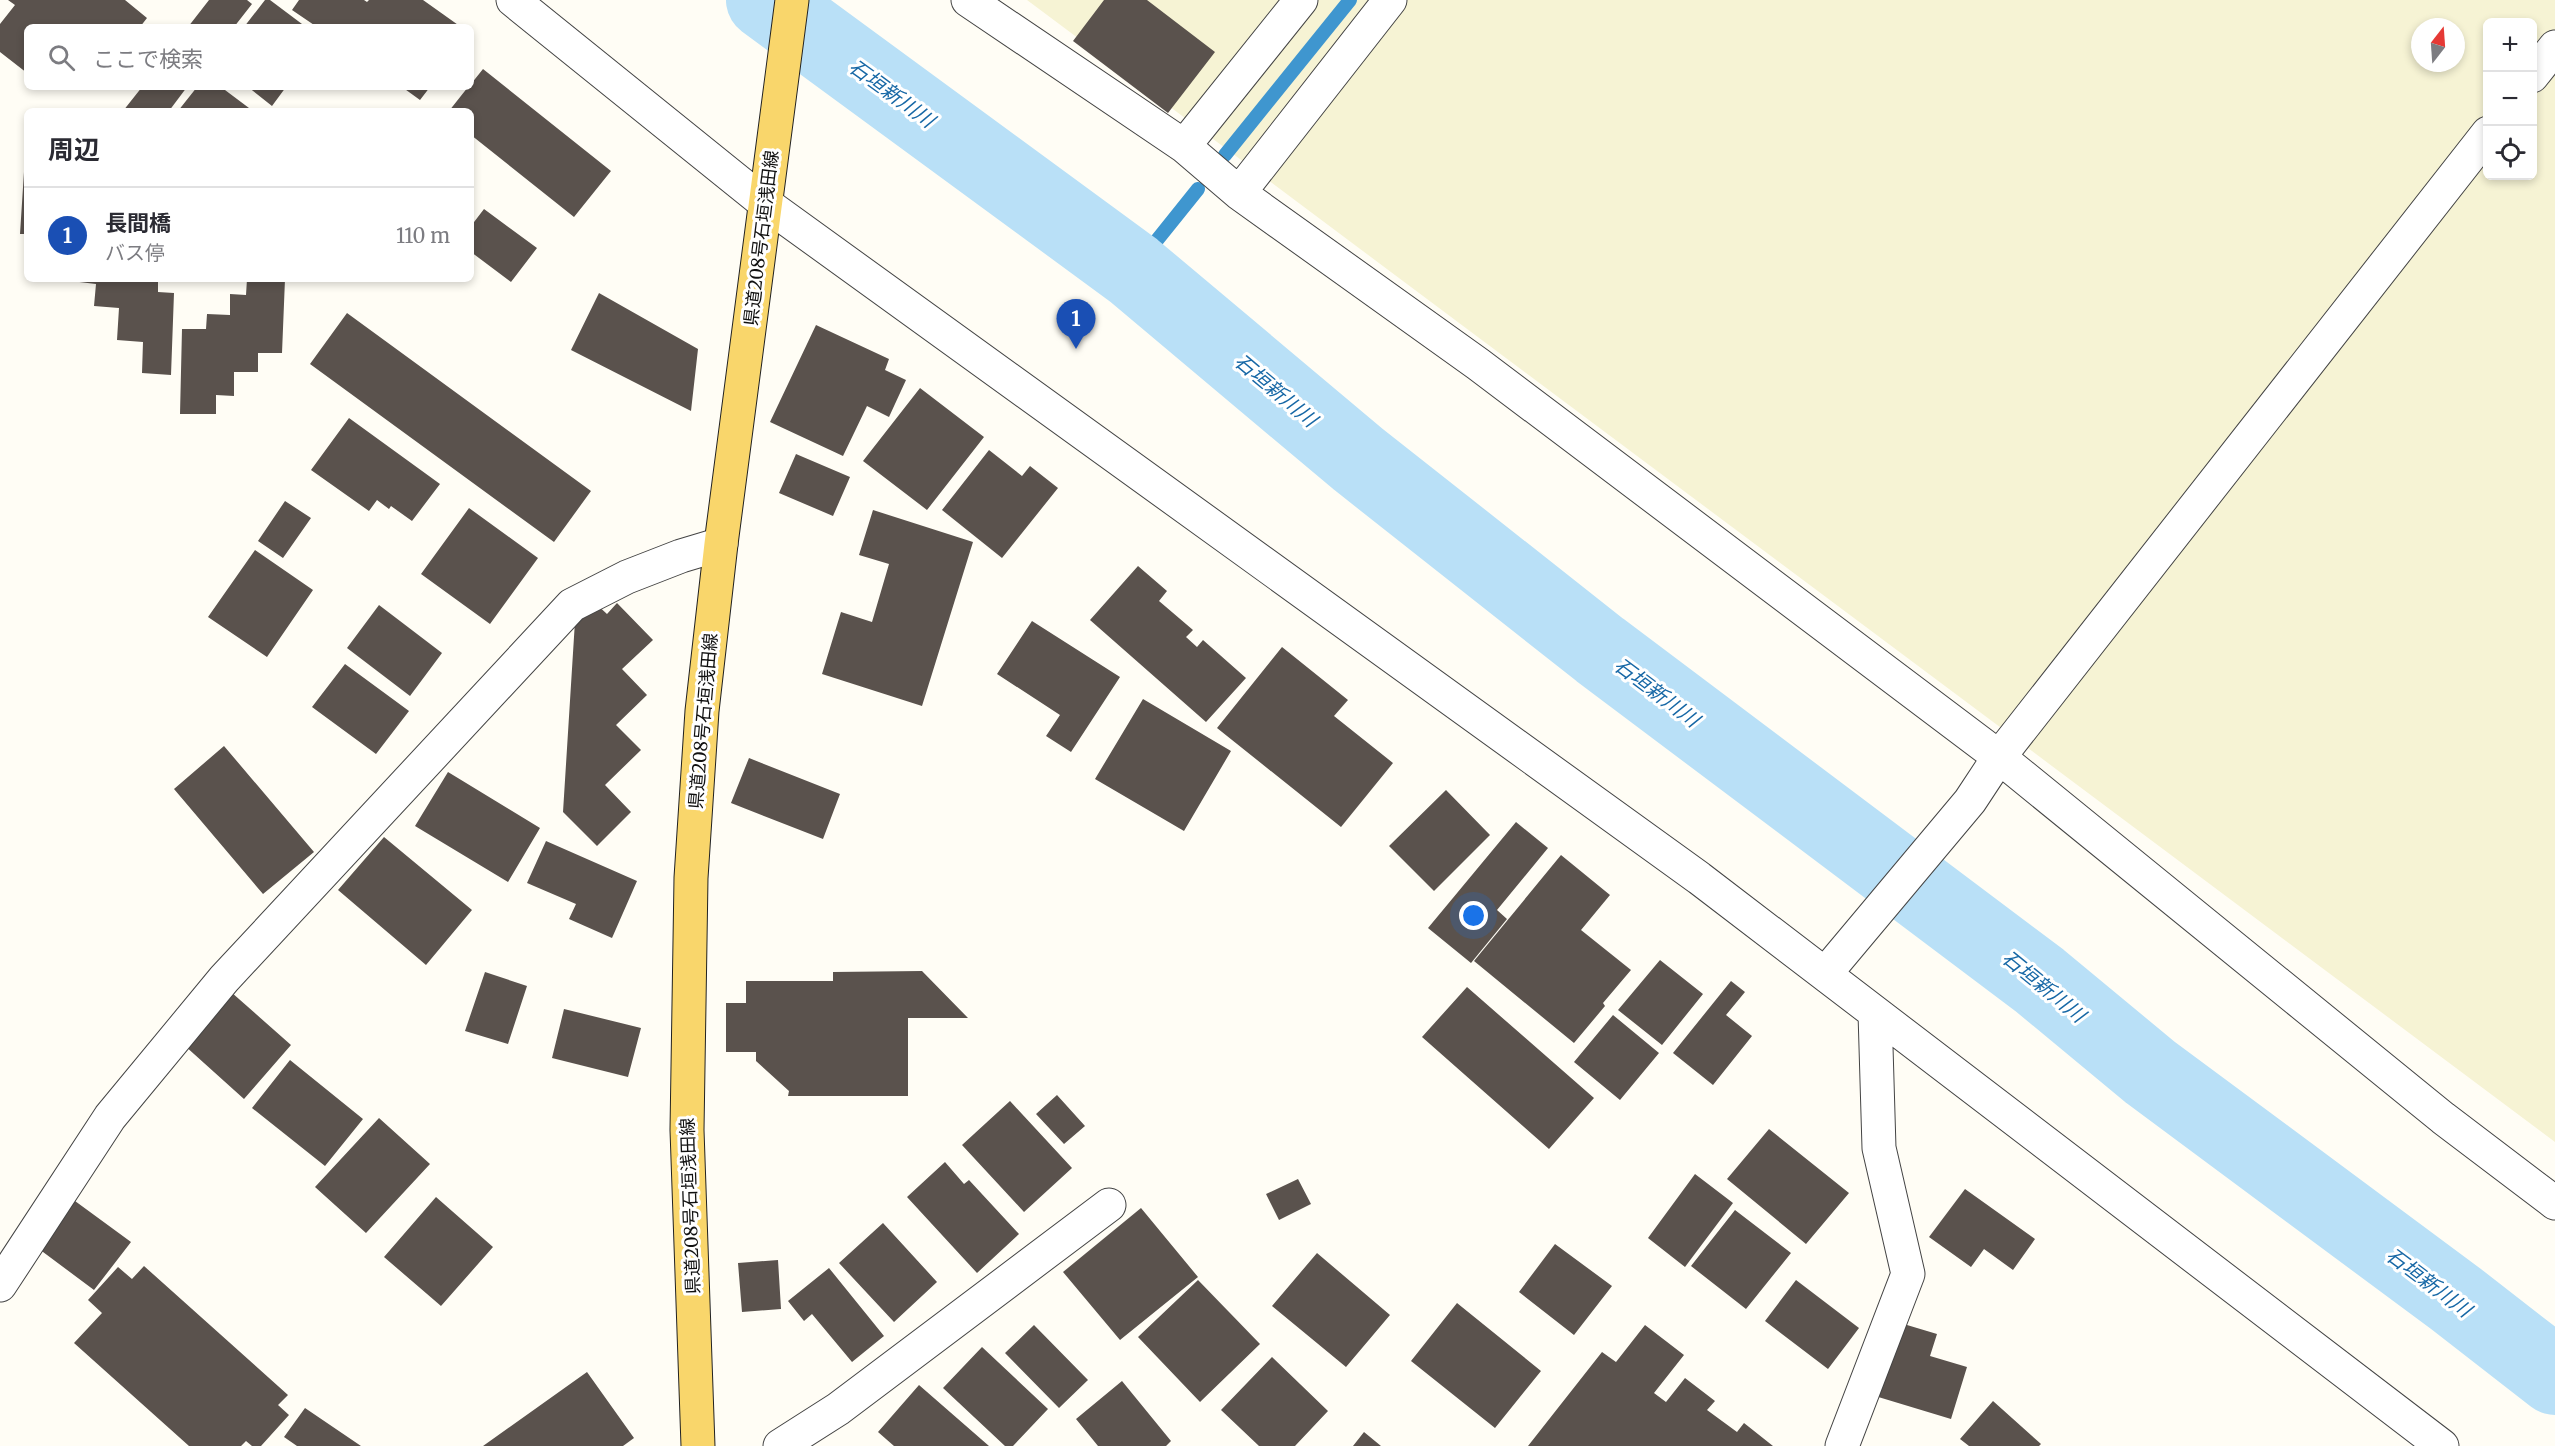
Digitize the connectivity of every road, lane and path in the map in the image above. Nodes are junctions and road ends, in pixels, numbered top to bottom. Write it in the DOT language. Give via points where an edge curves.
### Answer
graph roads {
  1 [pos="513,0"];
  2 [pos="792,0"];
  3 [pos="968,0"];
  4 [pos="1301,0"];
  5 [pos="1390,0"];
  6 [pos="2555,48"];
  7 [pos="2535,72"];
  8 [pos="2483,138"];
  9 [pos="1184,146"];
  10 [pos="1239,193"];
  11 [pos="766,204"];
  12 [pos="721,544"];
  13 [pos="1999,757"];
  14 [pos="1825,974"];
  15 [pos="1875,1013"];
  16 [pos="2555,1203"];
  17 [pos="1109,1205"];
  18 [pos="0,1285"];
  19 [pos="698,1446"];
  20 [pos="780,1446"];
  21 [pos="1842,1446"];
  22 [pos="2442,1446"];
  1 -- 11 [label="street"];
  2 -- 11 [label="main road, 県道208号石垣浅田線"];
  3 -- 9 [label="street"];
  4 -- 9 [label="street"];
  5 -- 10 [label="street"];
  6 -- 7 [label="street"];
  8 -- 13 [label="street"];
  9 -- 10 [label="street"];
  10 -- 13 [label="street" via="1478,364"];
  11 -- 12 [label="main road, 県道208号石垣浅田線"];
  11 -- 14 [label="street" via="1699,878"];
  12 -- 18 [label="street" via="627,577 572,605 224,978 110,1117"];
  12 -- 19 [label="main road, 県道208号石垣浅田線" via="702,711 691,878 687,1130"];
  13 -- 14 [label="street" via="1970,801"];
  13 -- 16 [label="street" via="2443,1118"];
  14 -- 15 [label="street"];
  15 -- 21 [label="street" via="1879,1148 1908,1274"];
  15 -- 22 [label="street"];
  17 -- 20 [label="street" via="838,1409"];
}
